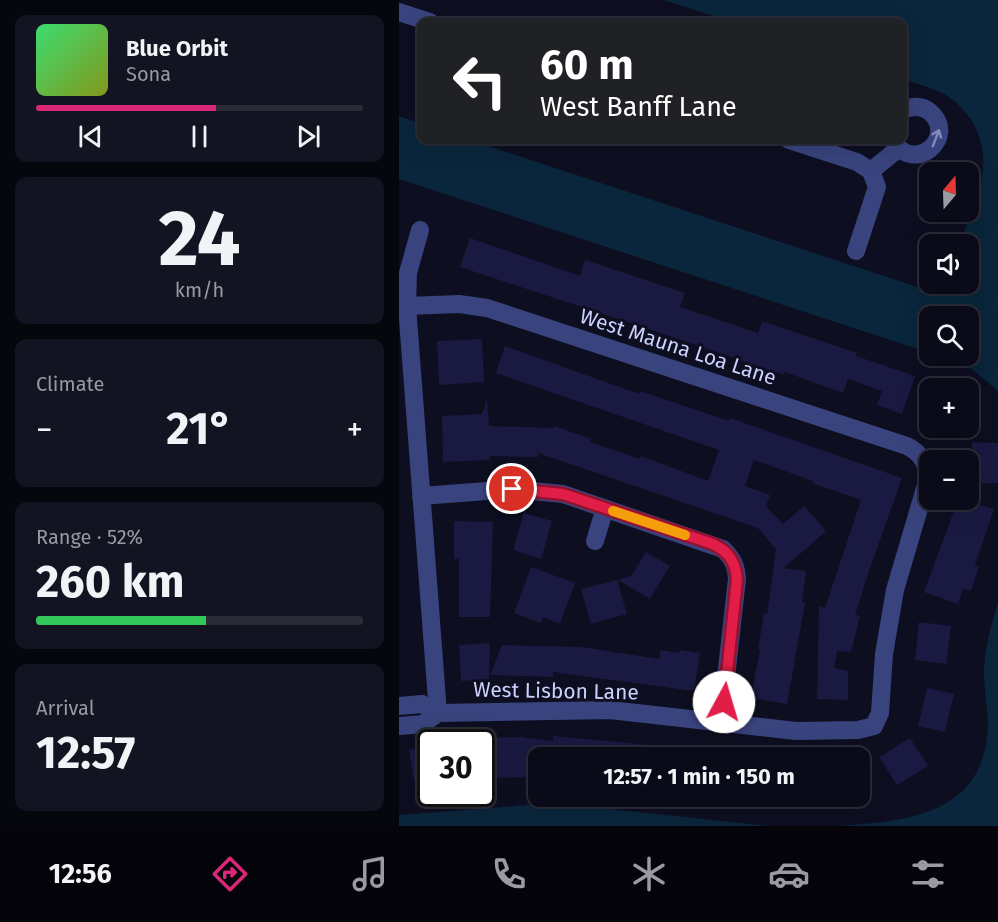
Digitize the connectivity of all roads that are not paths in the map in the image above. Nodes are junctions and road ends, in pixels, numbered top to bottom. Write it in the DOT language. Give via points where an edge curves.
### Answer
graph roads {
  1 [pos="399,12"];
  2 [pos="418,18"];
  3 [pos="907,109"];
  4 [pos="801,144"];
  5 [pos="896,144"];
  6 [pos="871,171"];
  7 [pos="420,230"];
  8 [pos="856,251"];
  9 [pos="408,306"];
  10 [pos="421,496"];
  11 [pos="605,508"];
  12 [pos="595,541"];
  13 [pos="399,706"];
  14 [pos="438,713"];
  15 [pos="880,713"];
  16 [pos="721,722"];
  17 [pos="399,726"];
  1 -- 2 [label="street"];
  5 -- 3 [label="street, one-way" via="906,152 922,154 939,136 932,113 919,107"];
  4 -- 6 [label="street" via="857,162"];
  5 -- 6 [label="street"];
  6 -- 8 [label="street" via="877,187"];
  7 -- 9 [label="street" via="408,273"];
  9 -- 10 [label="street"];
  9 -- 15 [label="street, West Mauna Loa Lane" via="459,304 487,308 907,446 920,455 927,470 927,485 895,590 884,654"];
  10 -- 11 [label="street" via="512,489 563,494"];
  10 -- 14 [label="street"];
  11 -- 12 [label="street"];
  11 -- 16 [label="street" via="713,544 732,558 737,579"];
  13 -- 14 [label="street, West Lisbon Lane" via="422,704"];
  14 -- 16 [label="street, West Lisbon Lane" via="610,710"];
  14 -- 17 [label="street, West Lisbon Lane" via="423,724"];
  15 -- 16 [label="street, West Lisbon Lane" via="874,726 858,730 796,731"];
}
